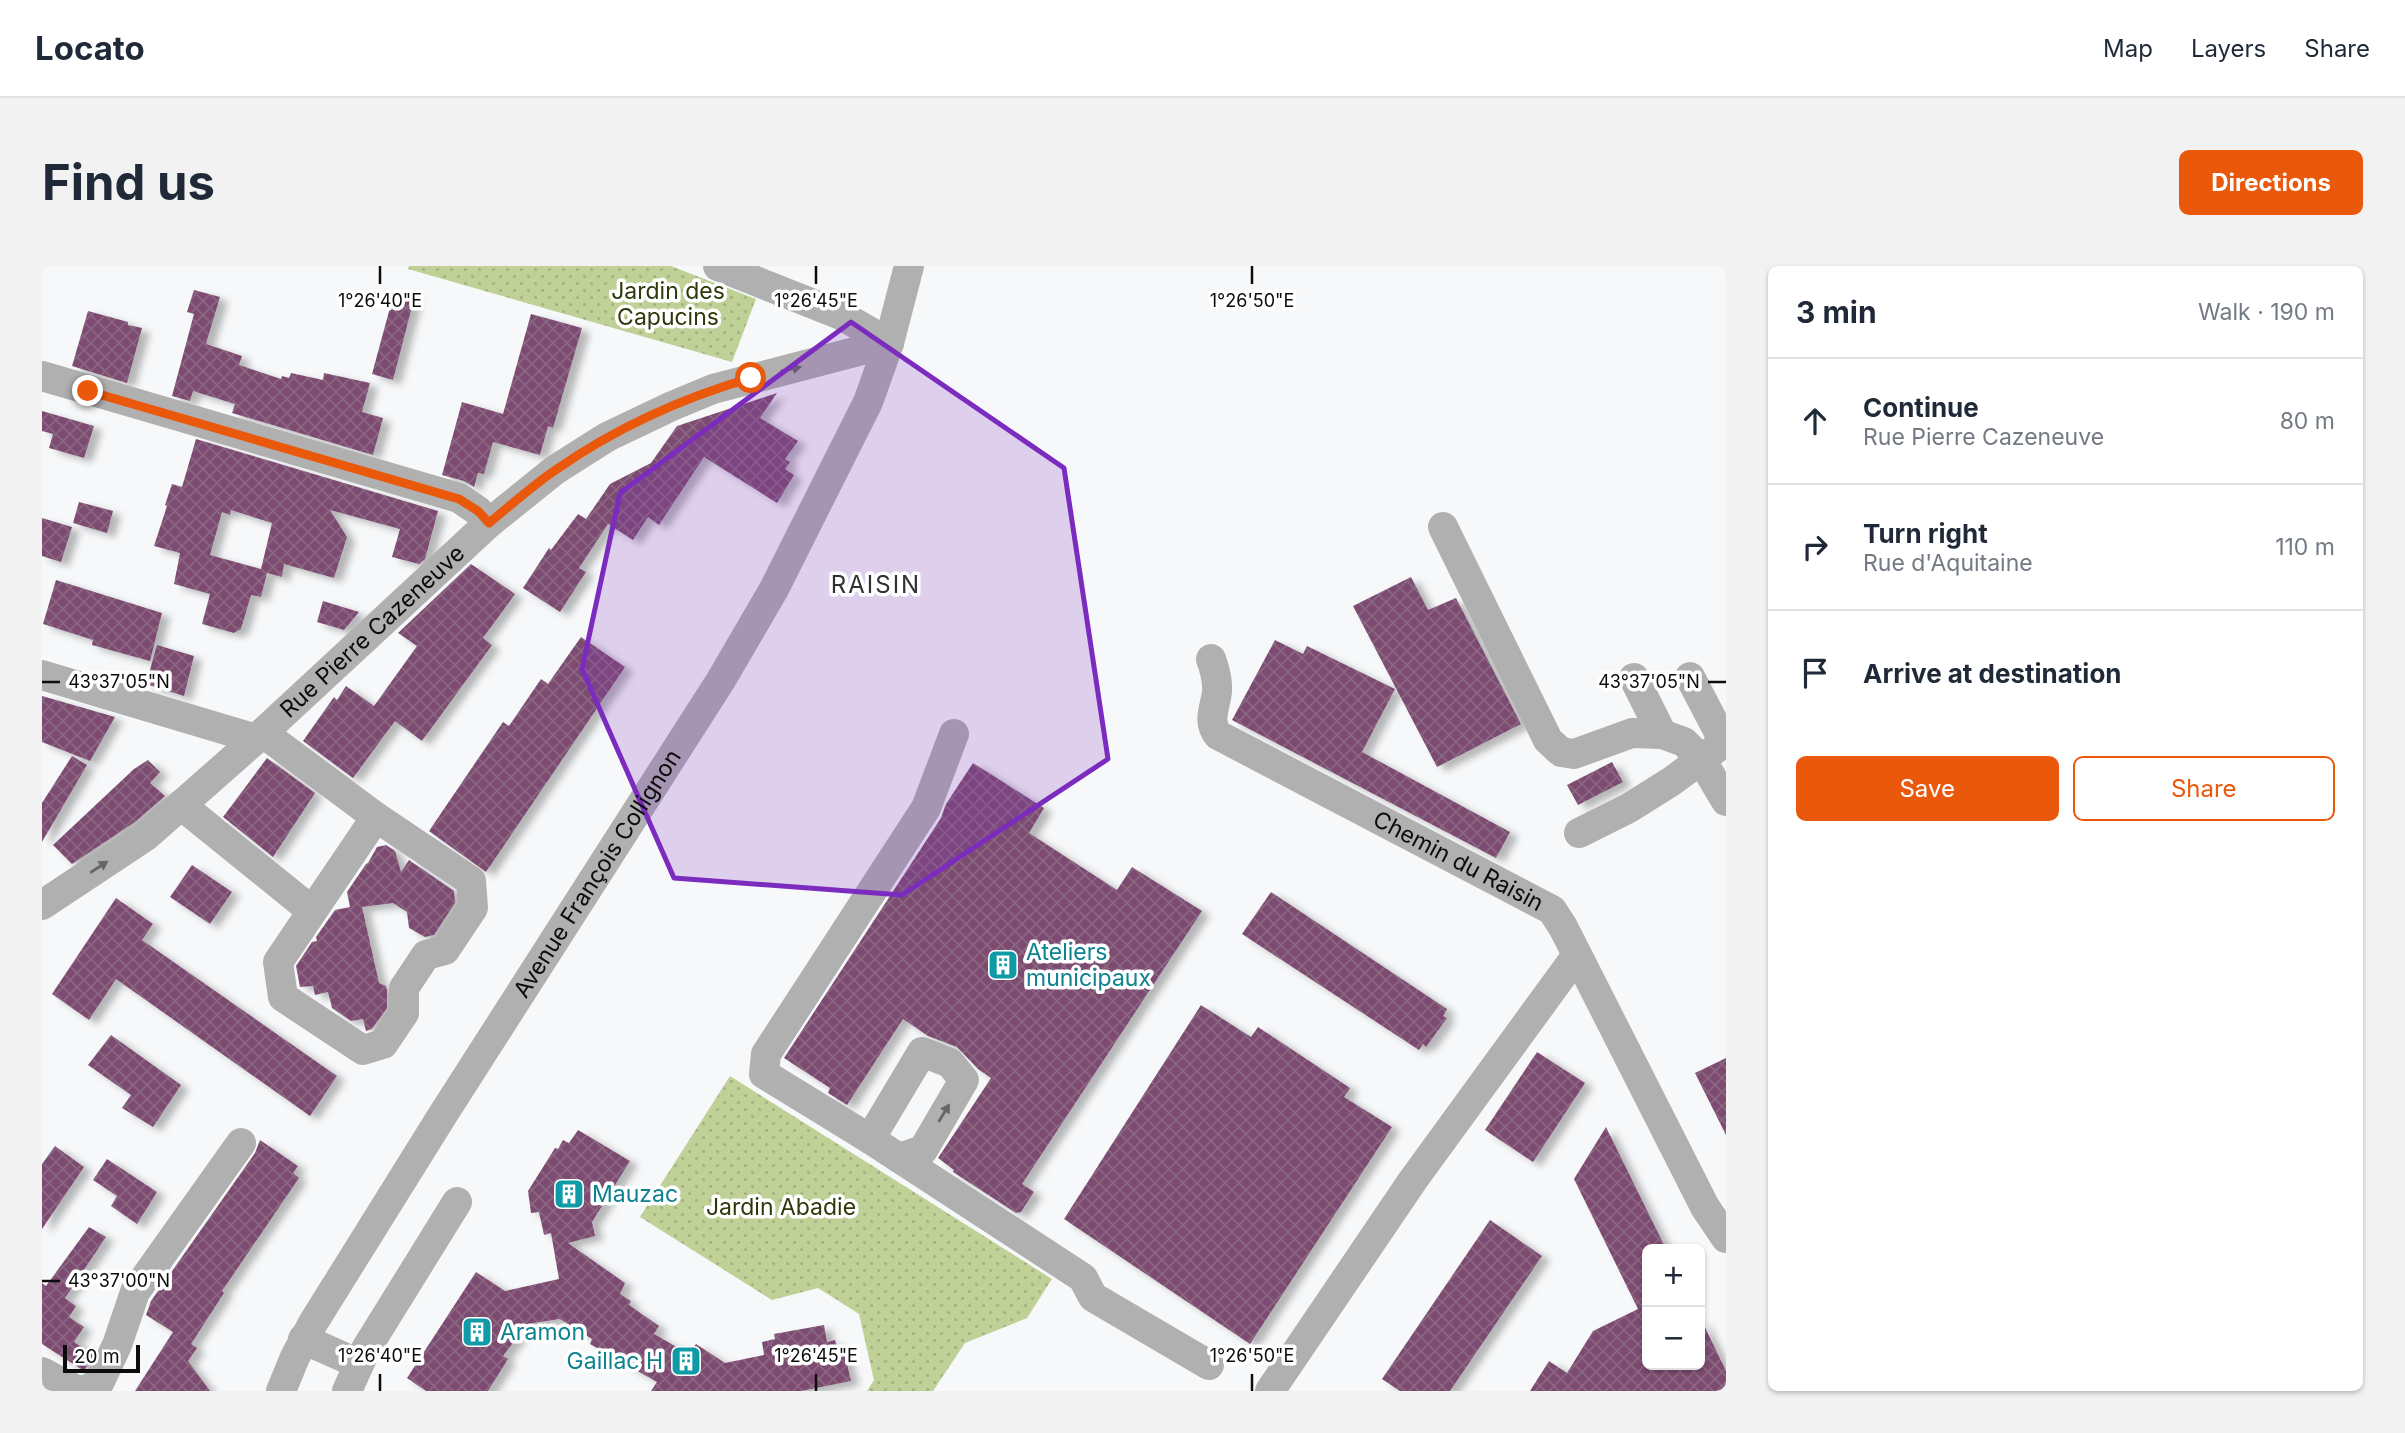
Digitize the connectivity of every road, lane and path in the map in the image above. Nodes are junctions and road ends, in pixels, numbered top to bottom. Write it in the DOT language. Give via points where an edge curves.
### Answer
graph roads {
  1 [pos="718,266"];
  2 [pos="909,266"];
  3 [pos="889,343"];
  4 [pos="42,376"];
  5 [pos="489,523"];
  6 [pos="1443,527"];
  7 [pos="1211,659"];
  8 [pos="42,675"];
  9 [pos="1690,677"];
  10 [pos="1634,678"];
  11 [pos="954,734"];
  12 [pos="1662,734"];
  13 [pos="259,736"];
  14 [pos="1717,747"];
  15 [pos="1726,801"];
  16 [pos="181,805"];
  17 [pos="376,817"];
  18 [pos="1579,833"];
  19 [pos="42,905"];
  20 [pos="312,911"];
  21 [pos="1577,955"];
  22 [pos="870,1139"];
  23 [pos="241,1143"];
  24 [pos="899,1158"];
  25 [pos="457,1202"];
  26 [pos="1726,1238"];
  27 [pos="303,1339"];
  28 [pos="359,1364"];
  29 [pos="1209,1365"];
  30 [pos="42,1372"];
  31 [pos="281,1391"];
  32 [pos="347,1391"];
  33 [pos="1270,1391"];
  1 -- 3 [label="street" via="841,315"];
  2 -- 3 [label="street"];
  5 -- 3 [label="street, Rue Pierre Cazeneuve, one-way" via="565,463 672,406 713,389"];
  3 -- 27 [label="street, Avenue François Collignon" via="859,419 774,589 722,680"];
  4 -- 5 [label="street" via="459,499"];
  5 -- 13 [label="street, Rue Pierre Cazeneuve"];
  6 -- 12 [label="street" via="1548,740 1561,752 1574,754 1632,733"];
  7 -- 21 [label="street, Chemin du Raisin" via="1217,682 1213,728 1218,735 1552,910"];
  8 -- 13 [label="street"];
  9 -- 14 [label="street"];
  10 -- 12 [label="street"];
  11 -- 22 [label="street" via="926,808 766,1054 764,1074"];
  12 -- 14 [label="street"];
  13 -- 16 [label="street, Rue Pierre Cazeneuve"];
  13 -- 17 [label="street"];
  14 -- 15 [label="street"];
  14 -- 18 [label="street" via="1629,808"];
  19 -- 16 [label="street, Rue Pierre Cazeneuve, one-way" via="146,836"];
  16 -- 20 [label="street"];
  17 -- 20 [label="street"];
  17 -- 20 [label="street" via="471,881 473,908 444,950 426,955 404,988 404,1013 383,1044 363,1050 283,997 278,962"];
  21 -- 26 [label="street, Chemin du Raisin" via="1705,1207"];
  21 -- 33 [label="street" via="1413,1180"];
  22 -- 24 [label="street"];
  24 -- 22 [label="street, one-way" via="922,1150 964,1080 950,1063 922,1052"];
  23 -- 30 [label="street" via="135,1292 100,1381 88,1390 76,1390"];
  24 -- 29 [label="street" via="1083,1278 1093,1297"];
  25 -- 28 [label="street"];
  27 -- 28 [label="street"];
  27 -- 31 [label="street, Avenue François Collignon"];
  28 -- 32 [label="street"];
}
